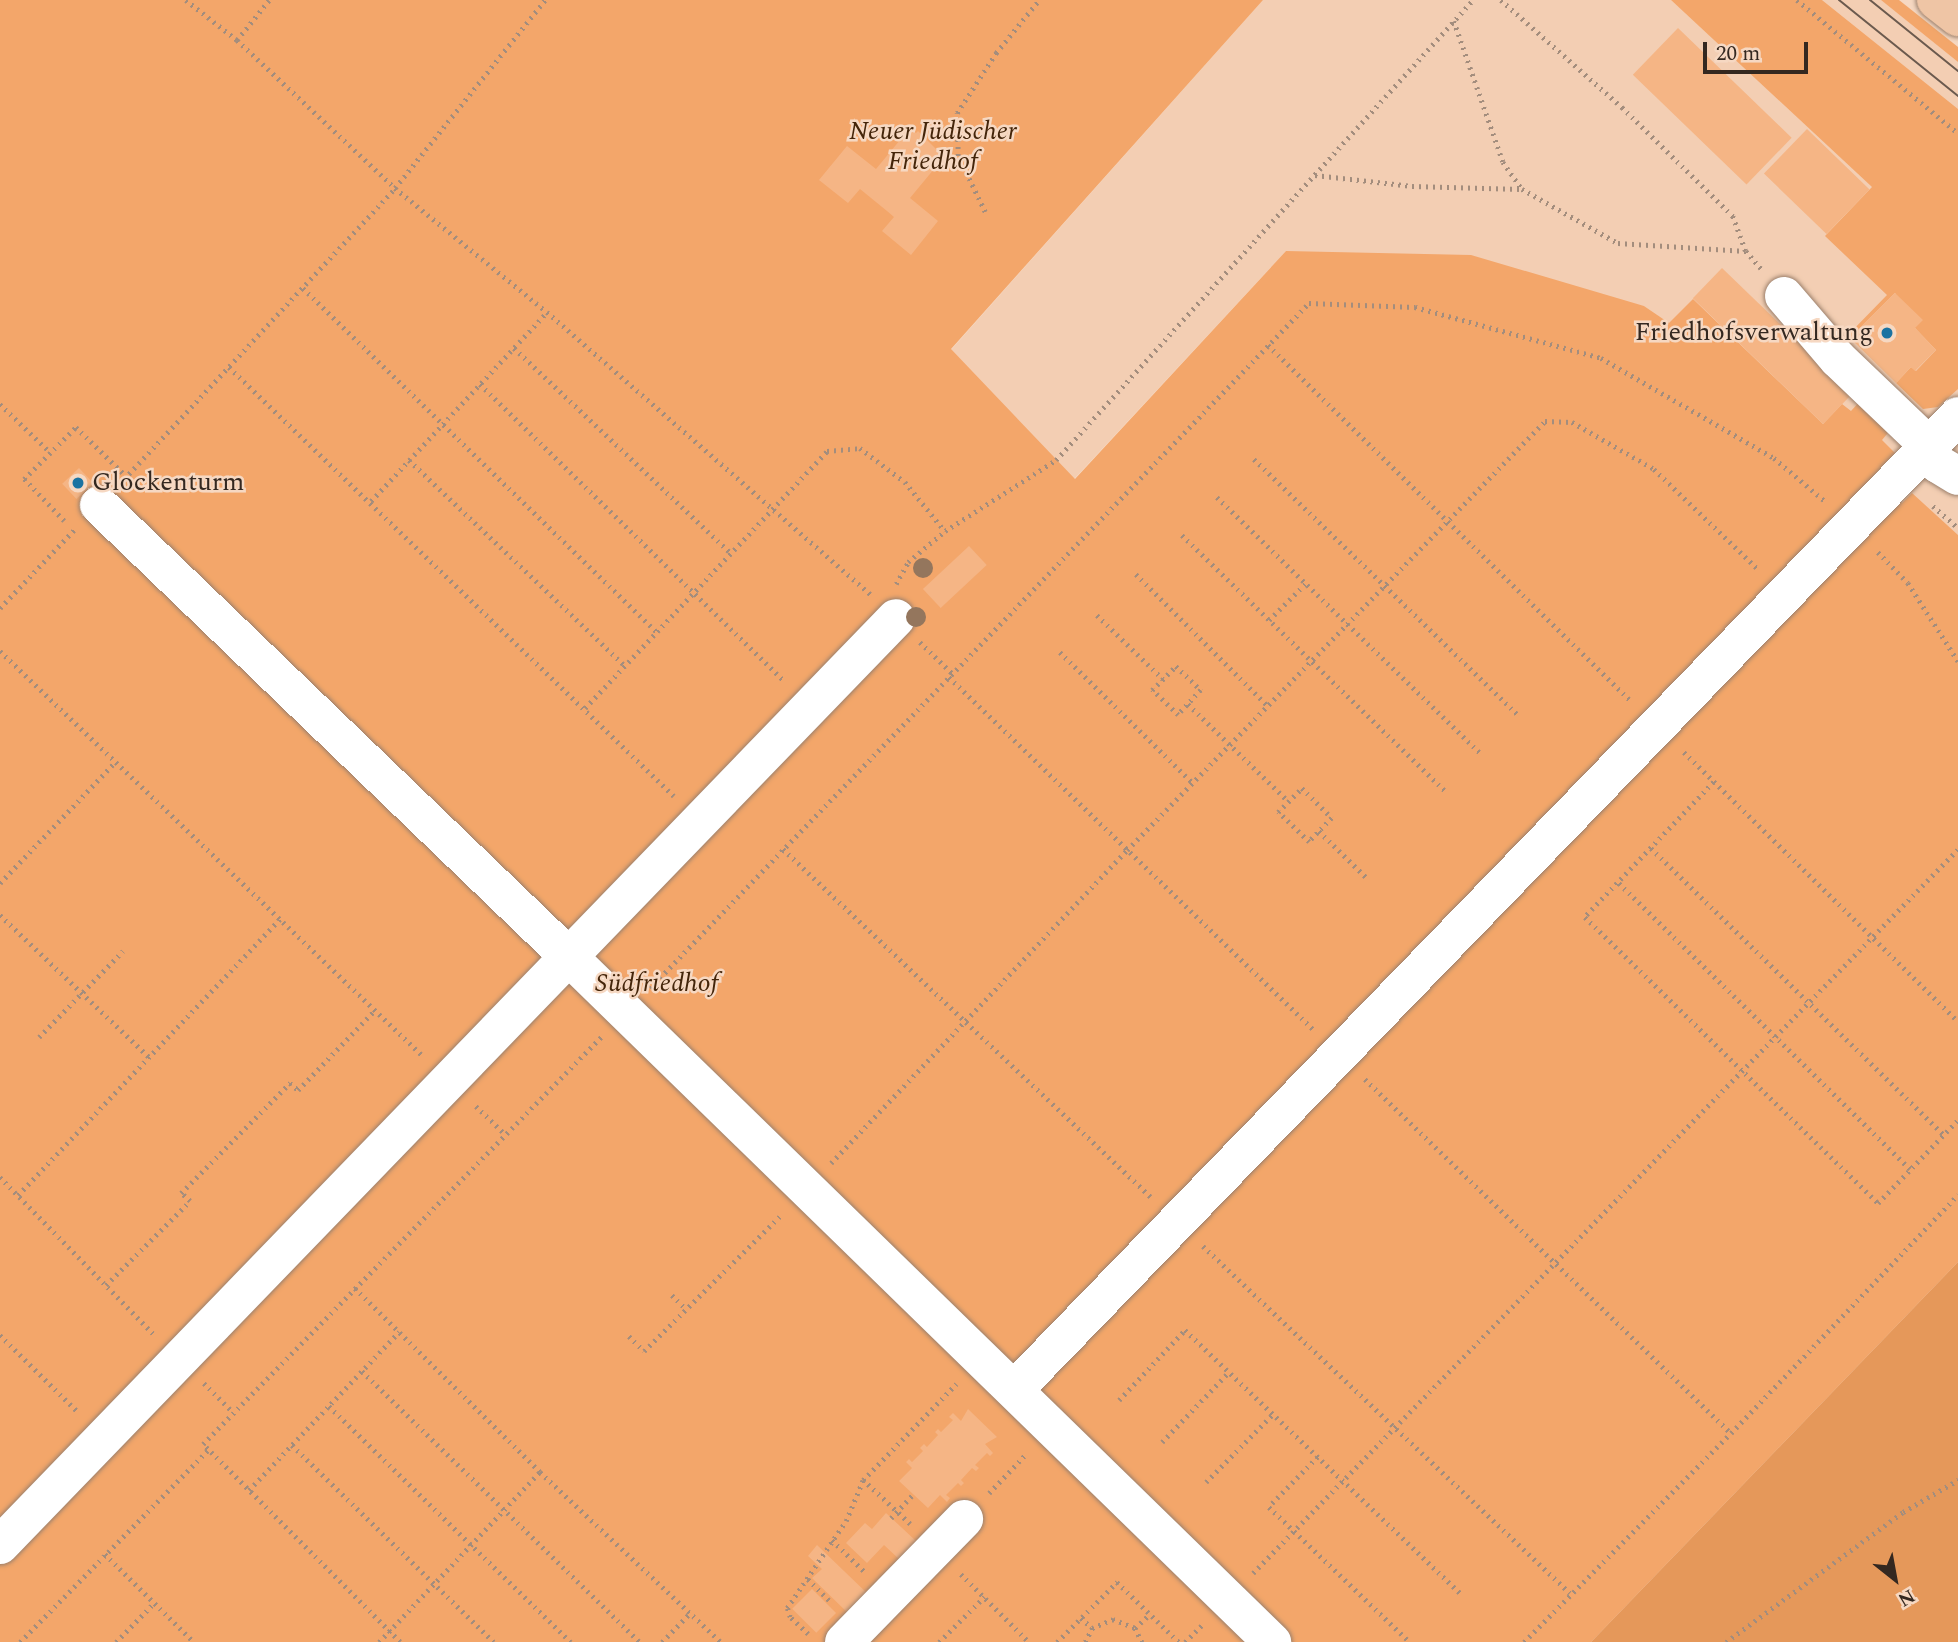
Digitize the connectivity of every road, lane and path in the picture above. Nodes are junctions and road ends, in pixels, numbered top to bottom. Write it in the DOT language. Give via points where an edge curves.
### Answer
graph roads {
  1 [pos="186,0"];
  2 [pos="269,0"];
  3 [pos="545,0"];
  4 [pos="1039,0"];
  5 [pos="1473,0"];
  6 [pos="1501,0"];
  7 [pos="1797,0"];
  8 [pos="1937,0"];
  9 [pos="1958,17"];
  10 [pos="1454,21"];
  11 [pos="237,40"];
  12 [pos="1958,133"];
  13 [pos="1315,175"];
  14 [pos="395,188"];
  15 [pos="1522,189"];
  16 [pos="985,212"];
  17 [pos="1746,251"];
  18 [pos="303,288"];
  19 [pos="1784,296"];
  20 [pos="547,312"];
  21 [pos="1268,345"];
  22 [pos="514,348"];
  23 [pos="229,367"];
  24 [pos="481,384"];
  25 [pos="0,404"];
  26 [pos="1958,416"];
  27 [pos="443,424"];
  28 [pos="1926,448"];
  29 [pos="50,452"];
  30 [pos="106,457"];
  31 [pos="1254,459"];
  32 [pos="409,460"];
  33 [pos="97,466"];
  34 [pos="1958,476"];
  35 [pos="127,477"];
  36 [pos="1217,498"];
  37 [pos="371,501"];
  38 [pos="775,508"];
  39 [pos="86,518"];
  40 [pos="1446,521"];
  41 [pos="1852,525"];
  42 [pos="944,531"];
  43 [pos="1182,535"];
  44 [pos="732,553"];
  45 [pos="1136,574"];
  46 [pos="1306,583"];
  47 [pos="1385,584"];
  48 [pos="695,592"];
  49 [pos="1784,594"];
  50 [pos="0,608"];
  51 [pos="890,612"];
  52 [pos="1097,615"];
  53 [pos="1269,620"];
  54 [pos="1347,622"];
  55 [pos="657,632"];
  56 [pos="0,651"];
  57 [pos="1060,652"];
  58 [pos="1311,661"];
  59 [pos="1958,661"];
  60 [pos="625,666"];
  61 [pos="952,673"];
  62 [pos="1163,679"];
  63 [pos="1188,704"];
  64 [pos="1267,705"];
  65 [pos="810,707"];
  66 [pos="585,708"];
  67 [pos="1518,715"];
  68 [pos="1657,726"];
  69 [pos="1229,744"];
  70 [pos="1481,754"];
  71 [pos="116,761"];
  72 [pos="1192,782"];
  73 [pos="1714,782"];
  74 [pos="1445,791"];
  75 [pos="1288,802"];
  76 [pos="700,821"];
  77 [pos="1319,831"];
  78 [pos="1651,848"];
  79 [pos="1958,849"];
  80 [pos="1366,877"];
  81 [pos="0,883"];
  82 [pos="1619,883"];
  83 [pos="0,915"];
  84 [pos="280,919"];
  85 [pos="1873,936"];
  86 [pos="123,951"];
  87 [pos="569,957"];
  88 [pos="82,994"];
  89 [pos="1808,1002"];
  90 [pos="375,1010"];
  91 [pos="626,1013"];
  92 [pos="1958,1021"];
  93 [pos="1775,1036"];
  94 [pos="39,1037"];
  95 [pos="150,1058"];
  96 [pos="1742,1070"];
  97 [pos="449,1081"];
  98 [pos="1958,1120"];
  99 [pos="504,1133"];
  100 [pos="1944,1135"];
  101 [pos="1910,1169"];
  102 [pos="0,1177"];
  103 [pos="807,1189"];
  104 [pos="18,1195"];
  105 [pos="1958,1195"];
  106 [pos="106,1285"];
  107 [pos="355,1288"];
  108 [pos="672,1295"];
  109 [pos="686,1309"];
  110 [pos="399,1332"];
  111 [pos="0,1335"];
  112 [pos="629,1336"];
  113 [pos="981,1358"];
  114 [pos="180,1359"];
  115 [pos="362,1371"];
  116 [pos="1229,1372"];
  117 [pos="1014,1390"];
  118 [pos="1119,1400"];
  119 [pos="329,1406"];
  120 [pos="233,1412"];
  121 [pos="1273,1414"];
  122 [pos="1051,1427"];
  123 [pos="104,1437"];
  124 [pos="1162,1442"];
  125 [pos="292,1445"];
  126 [pos="208,1450"];
  127 [pos="1318,1457"];
  128 [pos="540,1472"];
  129 [pos="863,1480"];
  130 [pos="1342,1480"];
  131 [pos="1958,1480"];
  132 [pos="1206,1482"];
  133 [pos="249,1490"];
  134 [pos="913,1494"];
  135 [pos="504,1510"];
  136 [pos="897,1512"];
  137 [pos="891,1518"];
  138 [pos="904,1519"];
  139 [pos="964,1519"];
  140 [pos="1293,1530"];
  141 [pos="832,1540"];
  142 [pos="471,1544"];
  143 [pos="0,1545"];
  144 [pos="936,1548"];
  145 [pos="105,1554"];
  146 [pos="859,1566"];
  147 [pos="808,1579"];
  148 [pos="434,1583"];
  149 [pos="1461,1594"];
  150 [pos="984,1597"];
  151 [pos="1228,1599"];
  152 [pos="154,1603"];
  153 [pos="690,1613"];
  154 [pos="1150,1614"];
  155 [pos="1081,1618"];
  156 [pos="1092,1628"];
  157 [pos="1135,1628"];
  158 [pos="832,1630"];
  159 [pos="389,1632"];
  160 [pos="20,1642"];
  161 [pos="116,1642"];
  162 [pos="194,1642"];
  163 [pos="379,1642"];
  164 [pos="400,1642"];
  165 [pos="494,1642"];
  166 [pos="571,1642"];
  167 [pos="640,1642"];
  168 [pos="662,1642"];
  169 [pos="721,1642"];
  170 [pos="939,1642"];
  171 [pos="1029,1642"];
  172 [pos="1057,1642"];
  173 [pos="1085,1642"];
  174 [pos="1142,1642"];
  175 [pos="1179,1642"];
  176 [pos="1185,1642"];
  177 [pos="1272,1642"];
  178 [pos="1410,1642"];
  179 [pos="1524,1642"];
  180 [pos="1726,1642"];
  1 -- 11 [label="path"];
  2 -- 11 [label="path"];
  3 -- 14 [label="path"];
  4 -- 16 [label="path" via="996,53 957,113 958,156"];
  5 -- 10 [label="path"];
  6 -- 17 [label="path" via="1622,107 1733,216"];
  7 -- 12 [label="path"];
  8 -- 9 [label="main road"];
  10 -- 13 [label="path"];
  10 -- 15 [label="path" via="1503,162"];
  11 -- 14 [label="path"];
  13 -- 15 [label="path" via="1412,186"];
  13 -- 42 [label="path" via="1056,460"];
  14 -- 18 [label="path"];
  14 -- 20 [label="path"];
  15 -- 17 [label="path" via="1618,243"];
  17 -- 19 [label="path"];
  18 -- 23 [label="path"];
  18 -- 27 [label="path"];
  19 -- 28 [label="lane" via="1838,359"];
  20 -- 22 [label="path"];
  20 -- 38 [label="path"];
  21 -- 40 [label="path"];
  21 -- 41 [label="path" via="1309,303 1415,307 1601,358 1774,458"];
  21 -- 61 [label="path"];
  22 -- 24 [label="path"];
  22 -- 44 [label="path"];
  23 -- 35 [label="path"];
  23 -- 37 [label="path"];
  24 -- 27 [label="path"];
  24 -- 48 [label="path"];
  25 -- 29 [label="path"];
  26 -- 28 [label="lane"];
  27 -- 32 [label="path"];
  27 -- 55 [label="path"];
  28 -- 34 [label="lane" via="1938,464"];
  28 -- 41 [label="lane"];
  29 -- 30 [label="path" via="76,427"];
  29 -- 39 [label="path" via="24,479"];
  30 -- 33 [label="path"];
  30 -- 35 [label="path"];
  31 -- 47 [label="path"];
  32 -- 37 [label="path"];
  32 -- 60 [label="path"];
  35 -- 39 [label="path"];
  36 -- 46 [label="path"];
  37 -- 66 [label="path"];
  38 -- 42 [label="path" via="827,451 860,448 905,482"];
  38 -- 44 [label="path"];
  38 -- 51 [label="path"];
  39 -- 50 [label="path"];
  39 -- 87 [label="lane"];
  40 -- 47 [label="path"];
  40 -- 49 [label="path" via="1545,421 1572,422 1654,469"];
  40 -- 68 [label="path"];
  41 -- 49 [label="lane"];
  41 -- 59 [label="path" via="1908,583"];
  42 -- 51 [label="path" via="908,562"];
  43 -- 53 [label="path"];
  44 -- 48 [label="path"];
  45 -- 64 [label="path"];
  46 -- 53 [label="path"];
  46 -- 54 [label="path"];
  47 -- 54 [label="path"];
  47 -- 67 [label="path"];
  48 -- 55 [label="path"];
  48 -- 65 [label="path"];
  49 -- 68 [label="lane"];
  51 -- 61 [label="path"];
  51 -- 65 [label="lane"];
  52 -- 62 [label="path"];
  53 -- 58 [label="path"];
  54 -- 58 [label="path"];
  54 -- 70 [label="path"];
  55 -- 60 [label="path"];
  56 -- 71 [label="path"];
  57 -- 72 [label="path"];
  58 -- 64 [label="path"];
  58 -- 74 [label="path"];
  60 -- 66 [label="path"];
  61 -- 91 [label="path"];
  62 -- 63 [label="path" via="1153,690 1169,707 1178,715"];
  62 -- 63 [label="path" via="1176,666 1201,691"];
  63 -- 69 [label="path"];
  64 -- 69 [label="path"];
  65 -- 76 [label="lane"];
  66 -- 76 [label="path"];
  68 -- 73 [label="path"];
  68 -- 117 [label="lane"];
  69 -- 72 [label="path"];
  69 -- 75 [label="path"];
  71 -- 81 [label="path"];
  71 -- 84 [label="path"];
  72 -- 103 [label="path"];
  73 -- 78 [label="path"];
  73 -- 85 [label="path"];
  75 -- 77 [label="path" via="1278,812 1308,842"];
  75 -- 77 [label="path" via="1302,788 1332,818"];
  76 -- 87 [label="lane"];
  77 -- 80 [label="path"];
  78 -- 82 [label="path"];
  78 -- 89 [label="path"];
  79 -- 85 [label="path"];
  82 -- 93 [label="path"];
  82 -- 96 [label="path" via="1585,917"];
  83 -- 88 [label="path"];
  84 -- 90 [label="path"];
  84 -- 95 [label="path"];
  85 -- 89 [label="path"];
  85 -- 92 [label="path"];
  86 -- 88 [label="path"];
  87 -- 91 [label="lane"];
  87 -- 97 [label="lane"];
  88 -- 94 [label="path"];
  88 -- 95 [label="path"];
  89 -- 93 [label="path"];
  89 -- 100 [label="path"];
  90 -- 97 [label="path"];
  90 -- 106 [label="path" via="298,1090 290,1083 181,1193 190,1201"];
  91 -- 99 [label="path"];
  91 -- 103 [label="lane"];
  93 -- 96 [label="path"];
  93 -- 101 [label="path"];
  95 -- 104 [label="path"];
  96 -- 101 [label="path" via="1878,1203"];
  96 -- 130 [label="path"];
  97 -- 99 [label="path"];
  97 -- 114 [label="lane"];
  98 -- 100 [label="path"];
  99 -- 107 [label="path"];
  100 -- 101 [label="path"];
  102 -- 104 [label="path"];
  103 -- 109 [label="path"];
  103 -- 113 [label="lane"];
  104 -- 106 [label="path"];
  105 -- 179 [label="path"];
  106 -- 114 [label="path"];
  107 -- 110 [label="path"];
  107 -- 120 [label="path"];
  108 -- 109 [label="path"];
  109 -- 112 [label="path" via="644,1351"];
  110 -- 115 [label="path"];
  110 -- 128 [label="path"];
  111 -- 123 [label="path"];
  113 -- 117 [label="lane"];
  113 -- 129 [label="path"];
  114 -- 120 [label="path"];
  114 -- 123 [label="lane"];
  115 -- 119 [label="path"];
  115 -- 135 [label="path"];
  116 -- 118 [label="path" via="1185,1330"];
  116 -- 121 [label="path"];
  116 -- 124 [label="path"];
  117 -- 122 [label="lane"];
  119 -- 125 [label="path"];
  119 -- 142 [label="path"];
  120 -- 126 [label="path" via="203,1444"];
  121 -- 127 [label="path"];
  121 -- 132 [label="path"];
  122 -- 139 [label="path"];
  122 -- 151 [label="lane"];
  123 -- 143 [label="lane"];
  125 -- 133 [label="path"];
  125 -- 148 [label="path"];
  126 -- 133 [label="path"];
  126 -- 145 [label="path"];
  127 -- 130 [label="path"];
  127 -- 140 [label="path" via="1269,1507"];
  128 -- 135 [label="path"];
  128 -- 153 [label="path"];
  129 -- 136 [label="path"];
  129 -- 141 [label="path" via="846,1521"];
  130 -- 140 [label="path"];
  130 -- 149 [label="path"];
  131 -- 180 [label="path" via="1903,1512"];
  133 -- 159 [label="path"];
  134 -- 136 [label="path"];
  135 -- 142 [label="path"];
  135 -- 167 [label="path"];
  136 -- 137 [label="path"];
  136 -- 138 [label="path"];
  139 -- 144 [label="lane"];
  140 -- 151 [label="path"];
  140 -- 178 [label="path"];
  141 -- 146 [label="path"];
  141 -- 147 [label="path"];
  142 -- 148 [label="path"];
  142 -- 166 [label="path"];
  144 -- 150 [label="path"];
  144 -- 158 [label="lane"];
  145 -- 152 [label="path"];
  145 -- 160 [label="path"];
  147 -- 158 [label="path" via="818,1592"];
  147 -- 158 [label="path" via="787,1608 790,1617"];
  148 -- 159 [label="path"];
  148 -- 165 [label="path"];
  150 -- 170 [label="path"];
  150 -- 171 [label="path"];
  151 -- 176 [label="path"];
  151 -- 177 [label="lane"];
  152 -- 161 [label="path"];
  152 -- 162 [label="path"];
  153 -- 168 [label="path"];
  153 -- 169 [label="path"];
  154 -- 155 [label="path" via="1117,1582"];
  154 -- 157 [label="path"];
  154 -- 175 [label="path"];
  155 -- 156 [label="path"];
  155 -- 172 [label="path"];
  156 -- 157 [label="path" via="1113,1619"];
  156 -- 173 [label="path"];
  157 -- 174 [label="path"];
  159 -- 163 [label="path"];
  159 -- 164 [label="path"];
}
